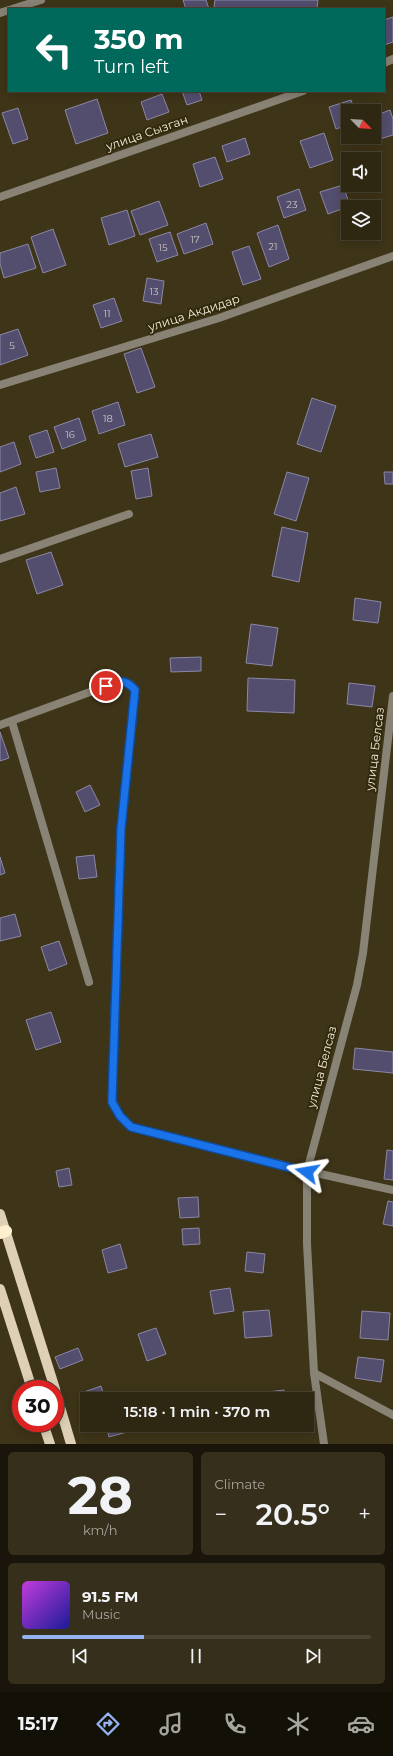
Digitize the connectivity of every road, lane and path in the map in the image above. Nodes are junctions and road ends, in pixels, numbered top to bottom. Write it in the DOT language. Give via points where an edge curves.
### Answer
graph roads {
  1 [pos="41,0"];
  2 [pos="15,8"];
  3 [pos="300,92"];
  4 [pos="0,197"];
  5 [pos="393,256"];
  6 [pos="0,385"];
  7 [pos="129,514"];
  8 [pos="0,559"];
  9 [pos="393,696"];
  10 [pos="12,722"];
  11 [pos="0,726"];
  12 [pos="89,982"];
  13 [pos="307,1172"];
  14 [pos="393,1190"];
  15 [pos="0,1214"];
  16 [pos="3,1232"];
  17 [pos="0,1289"];
  18 [pos="314,1373"];
  19 [pos="29,1380"];
  20 [pos="52,1380"];
  21 [pos="393,1416"];
  22 [pos="64,1420"];
  23 [pos="46,1432"];
  24 [pos="50,1444"];
  25 [pos="71,1444"];
  26 [pos="324,1444"];
  1 -- 2 [label="street"];
  3 -- 4 [label="street, улица Сызган"];
  5 -- 6 [label="street, улица Акдидар" via="219,318"];
  7 -- 8 [label="street"];
  9 -- 13 [label="street, улица Белсаз" via="363,953 357,985"];
  10 -- 11 [label="street"];
  10 -- 12 [label="street"];
  10 -- 13 [label="street" via="120,681 130,684 135,690 121,837 112,1102 120,1116 131,1127"];
  13 -- 14 [label="street"];
  13 -- 18 [label="street, улица Белсаз" via="307,1244"];
  15 -- 16 [label="main road"];
  16 -- 20 [label="main road"];
  17 -- 19 [label="main road"];
  18 -- 21 [label="street"];
  18 -- 26 [label="street, улица Белсаз"];
  22 -- 25 [label="main road"];
  23 -- 24 [label="main road"];
}
